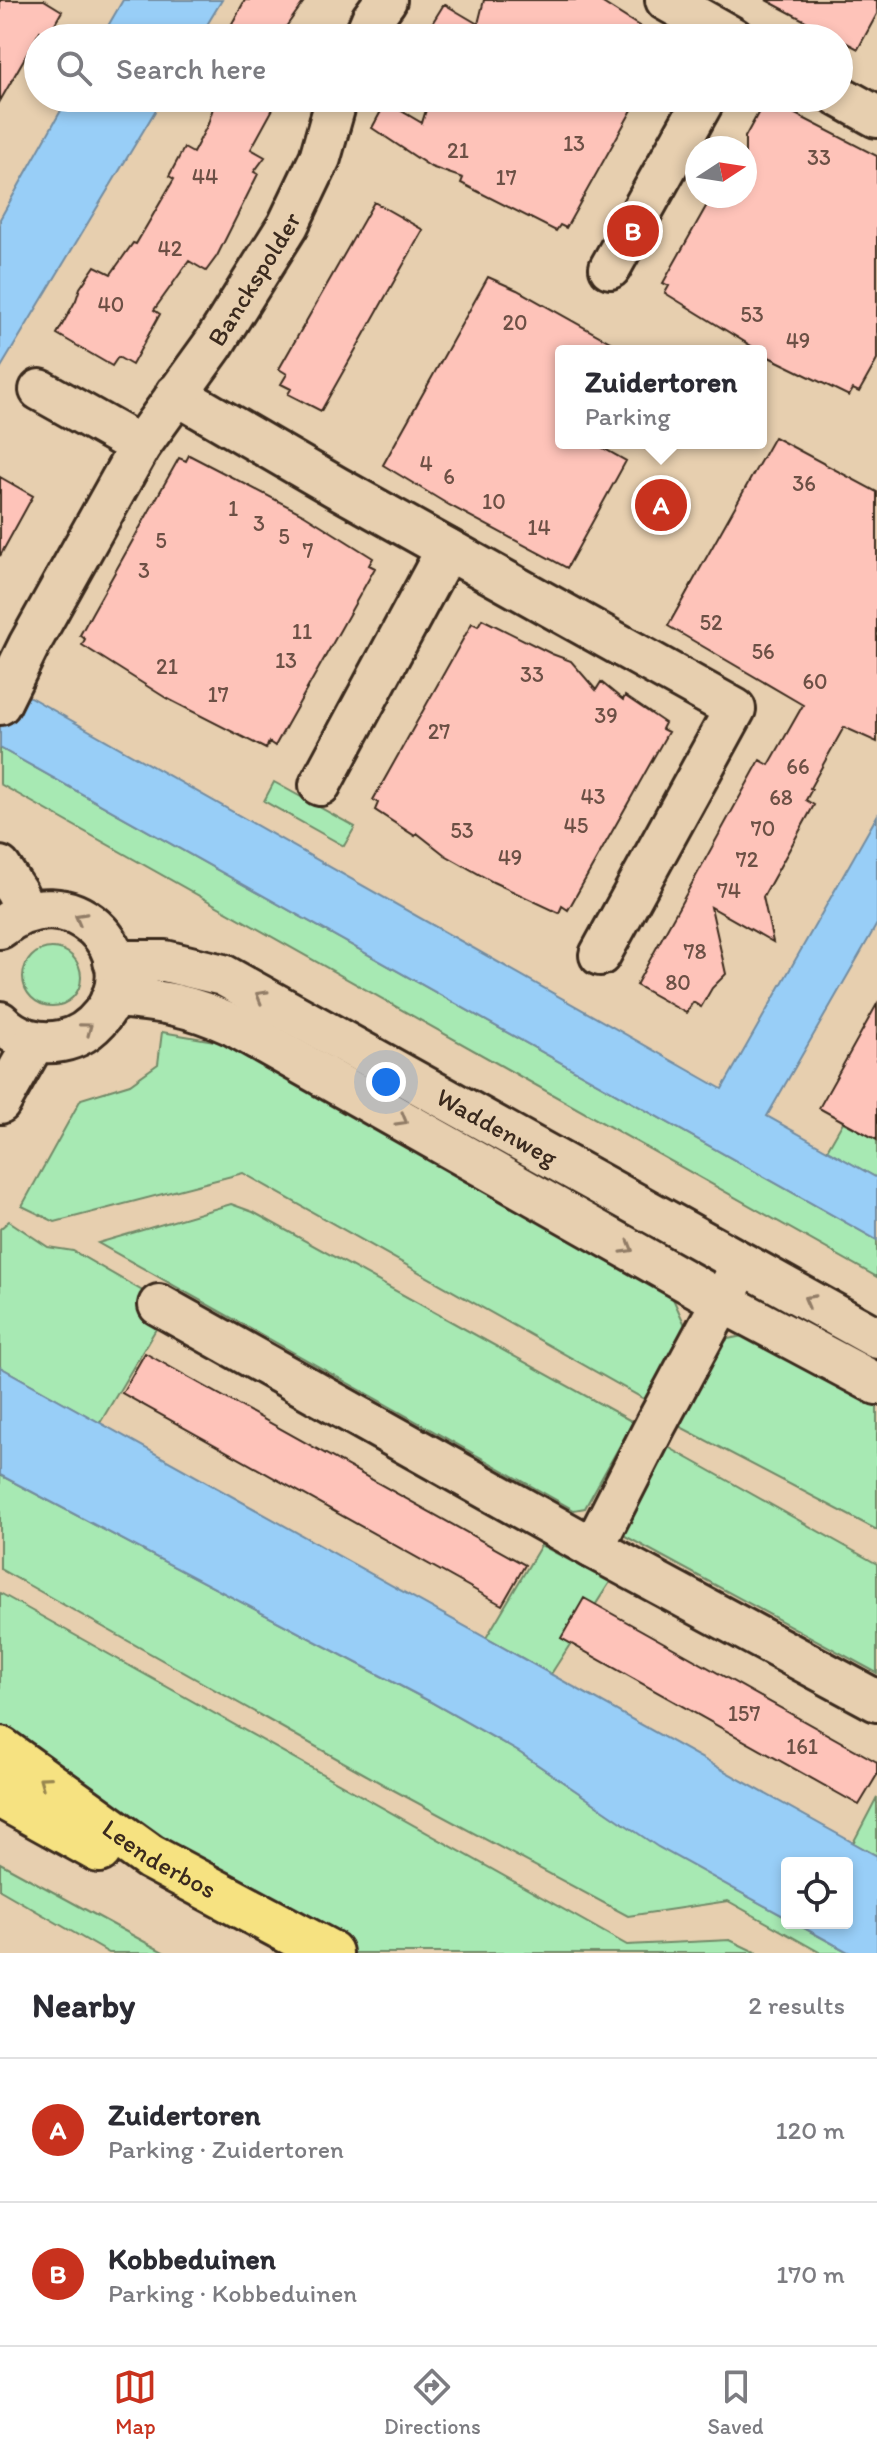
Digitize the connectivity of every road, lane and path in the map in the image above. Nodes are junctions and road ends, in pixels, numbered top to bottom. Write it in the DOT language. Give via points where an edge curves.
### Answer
graph roads {
  1 [pos="386,0"];
  2 [pos="666,0"];
  3 [pos="370,24"];
  4 [pos="708,24"];
  5 [pos="853,104"];
  6 [pos="333,112"];
  7 [pos="697,112"];
  8 [pos="877,117"];
  9 [pos="610,268"];
  10 [pos="40,390"];
  11 [pos="176,394"];
  12 [pos="140,446"];
  13 [pos="447,549"];
  14 [pos="0,704"];
  15 [pos="320,785"];
  16 [pos="0,867"];
  17 [pos="13,920"];
  18 [pos="600,955"];
  19 [pos="113,979"];
  20 [pos="10,1030"];
  21 [pos="0,1103"];
  22 [pos="743,1263"];
  23 [pos="721,1301"];
  24 [pos="159,1305"];
  25 [pos="877,1338"];
  26 [pos="877,1384"];
  27 [pos="593,1548"];
  28 [pos="877,1701"];
  29 [pos="0,1749"];
  30 [pos="0,1795"];
  31 [pos="288,1953"];
  32 [pos="330,1953"];
  1 -- 3 [label="street"];
  2 -- 4 [label="street"];
  5 -- 8 [label="street"];
  6 -- 11 [label="street, Banckspolder" via="320,158 288,225"];
  7 -- 9 [label="street"];
  10 -- 12 [label="street"];
  11 -- 12 [label="street, Banckspolder"];
  11 -- 13 [label="street"];
  12 -- 14 [label="street, Banckspolder"];
  13 -- 15 [label="street"];
  13 -- 18 [label="street" via="735,709"];
  16 -- 17 [label="street" via="16,891"];
  19 -- 17 [label="street, one-way" via="107,943 81,916 44,908"];
  20 -- 19 [label="street, one-way" via="51,1043 82,1034 95,1024"];
  22 -- 19 [label="street, Waddenweg, one-way" via="223,975 165,961"];
  19 -- 23 [label="street, Waddenweg, one-way" via="233,1025"];
  20 -- 21 [label="street"];
  22 -- 23 [label="street"];
  25 -- 22 [label="street, Waddenweg, one-way"];
  23 -- 26 [label="street, Waddenweg"];
  23 -- 27 [label="street"];
  24 -- 27 [label="street"];
  27 -- 28 [label="street"];
  32 -- 29 [label="main road, Leenderbos, one-way" via="150,1857"];
  30 -- 31 [label="main road, Leenderbos"];
}
